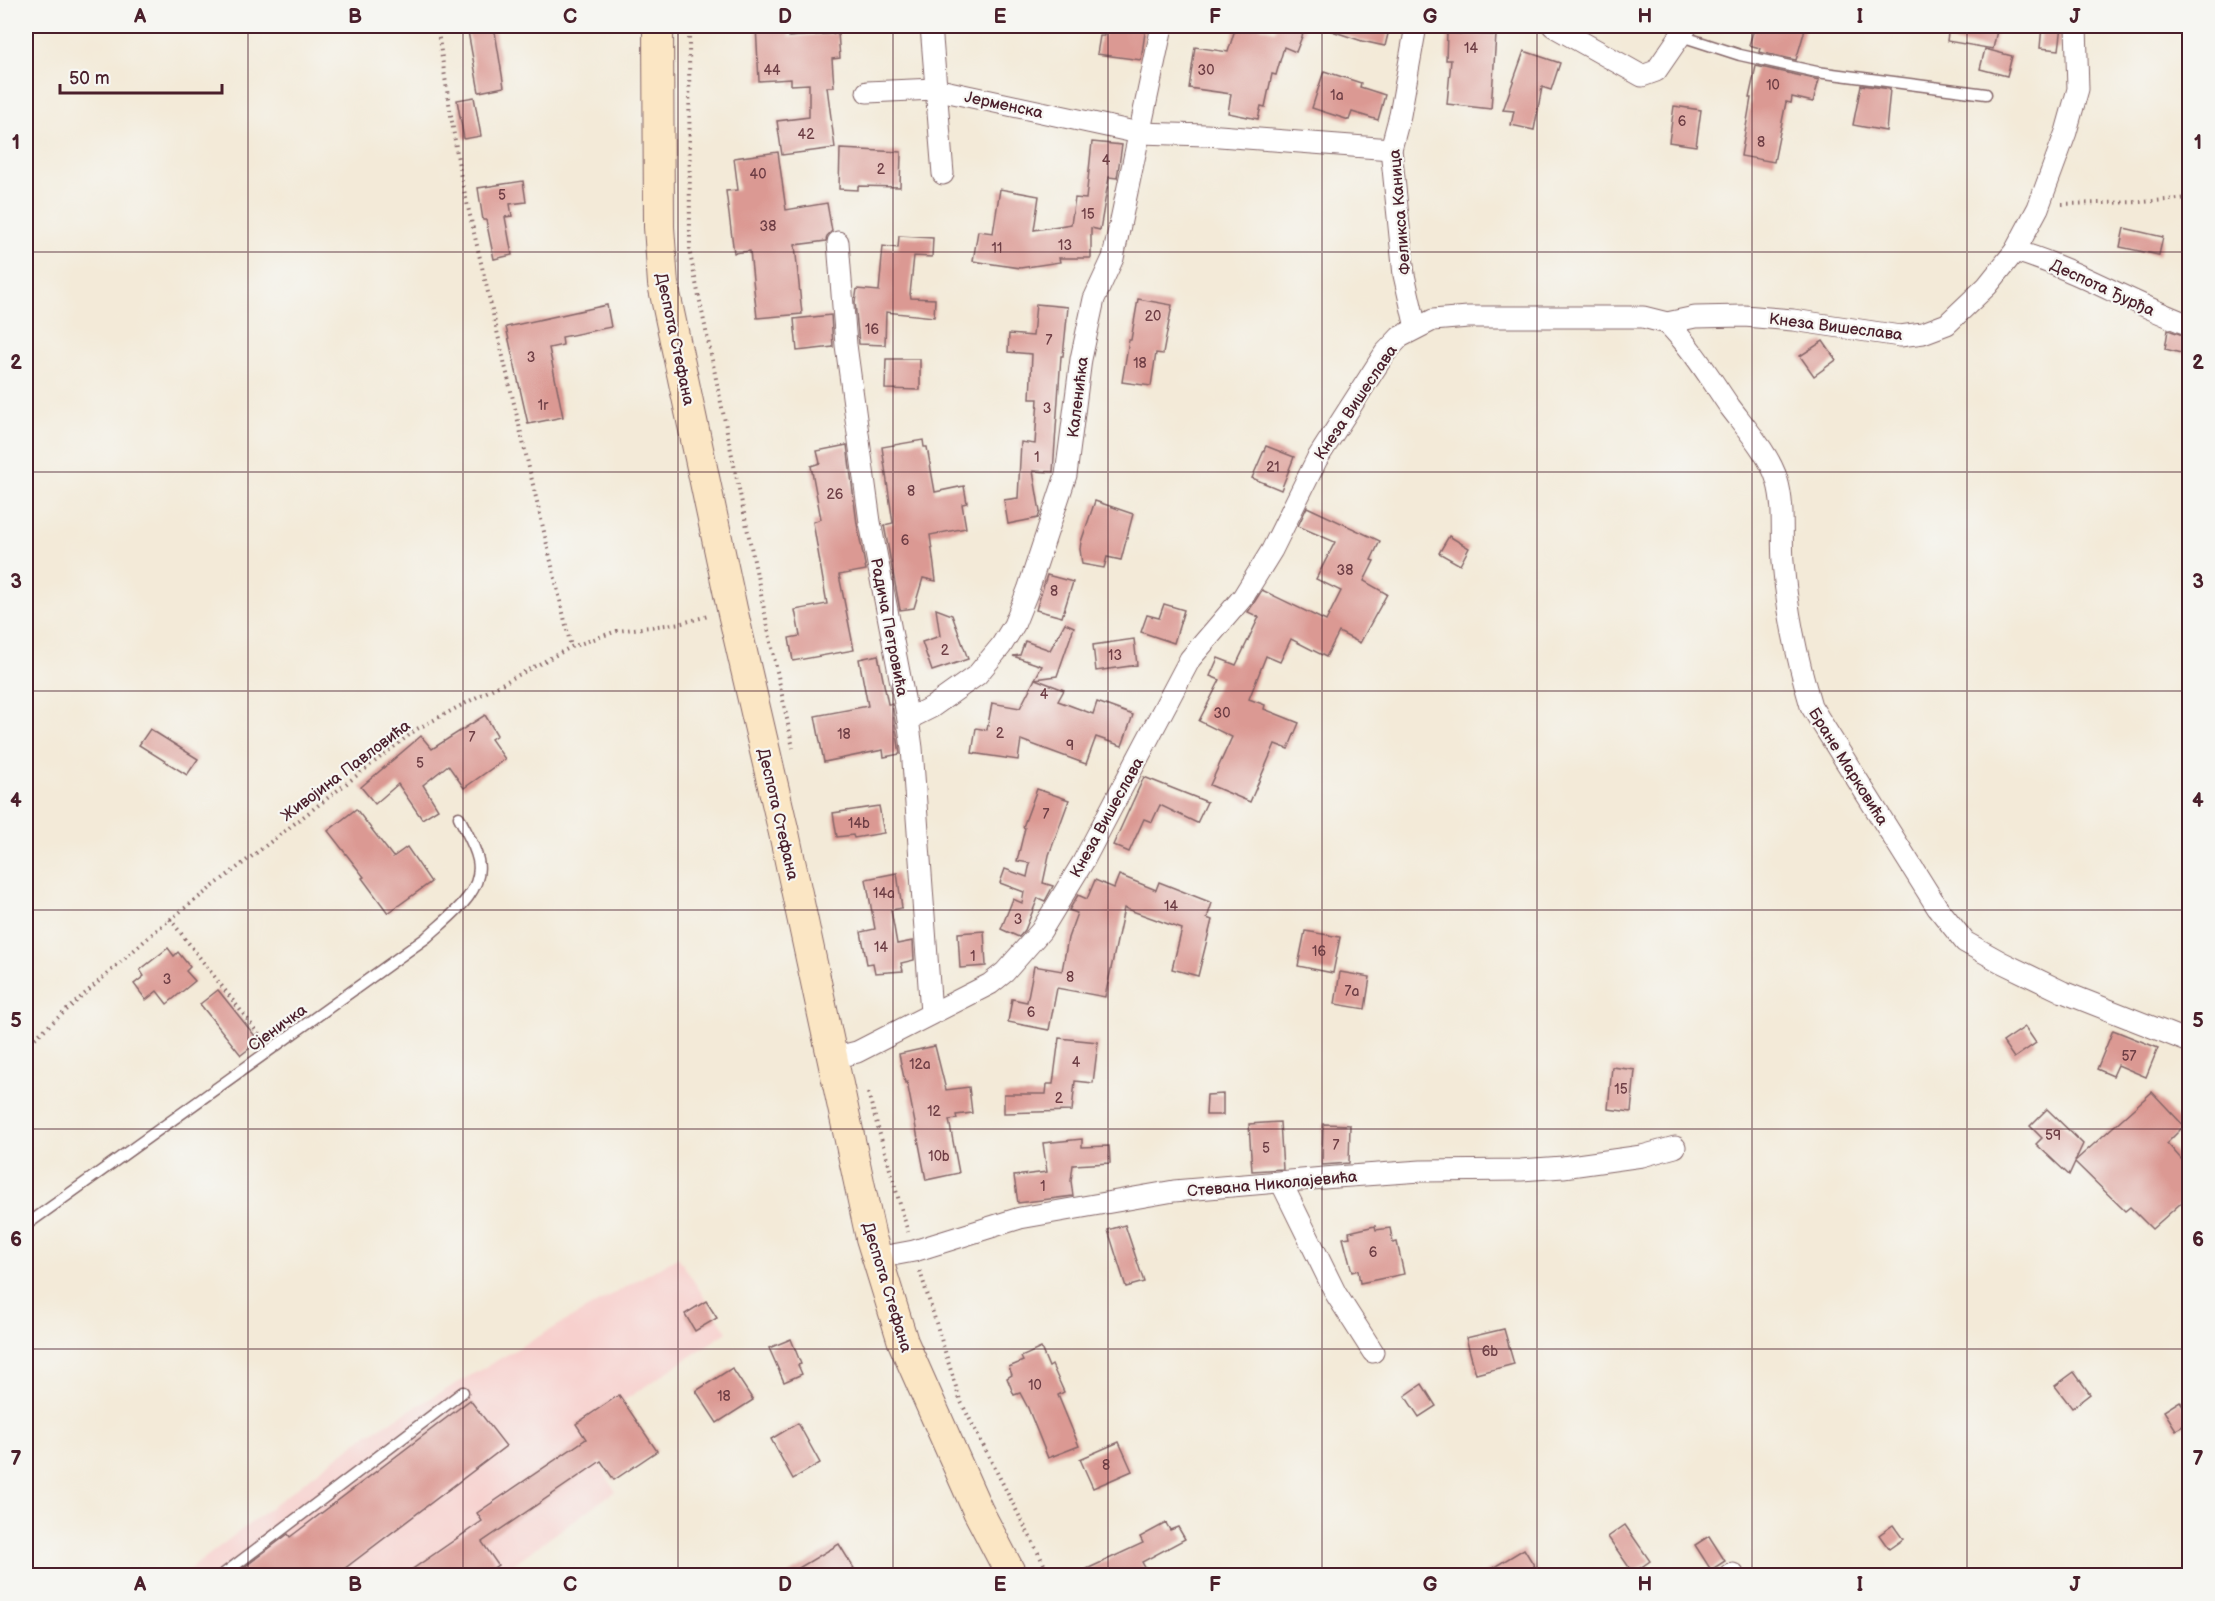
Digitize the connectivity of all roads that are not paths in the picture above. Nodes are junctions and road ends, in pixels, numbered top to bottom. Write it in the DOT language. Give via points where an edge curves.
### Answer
graph roads {
  1 [pos="658,26"];
  2 [pos="931,26"];
  3 [pos="1162,26"];
  4 [pos="1416,26"];
  5 [pos="1553,26"];
  6 [pos="2076,26"];
  7 [pos="1684,31"];
  8 [pos="935,89"];
  9 [pos="867,92"];
  10 [pos="1986,94"];
  11 [pos="1139,133"];
  12 [pos="1391,149"];
  13 [pos="943,174"];
  14 [pos="838,242"];
  15 [pos="2015,250"];
  16 [pos="1667,323"];
  17 [pos="2190,325"];
  18 [pos="1416,328"];
  19 [pos="908,719"];
  20 [pos="459,817"];
  21 [pos="931,1013"];
  22 [pos="2190,1042"];
  23 [pos="845,1055"];
  24 [pos="1675,1147"];
  25 [pos="1281,1182"];
  26 [pos="26,1225"];
  27 [pos="876,1258"];
  28 [pos="1374,1352"];
  29 [pos="464,1392"];
  30 [pos="221,1575"];
  31 [pos="1012,1575"];
  1 -- 23 [label="main road, Деспота Стефана" via="662,272 732,609"];
  2 -- 8 [label="street"];
  3 -- 11 [label="street, Каленићка"];
  4 -- 12 [label="street, Феликса Каница"];
  5 -- 7 [label="street" via="1642,76 1656,71"];
  6 -- 15 [label="street, Кнеза Вишеслава" via="2078,89 2038,208"];
  7 -- 10 [label="lane" via="1740,55 1817,72"];
  8 -- 9 [label="street, Јерменска"];
  8 -- 11 [label="street, Јерменска"];
  8 -- 13 [label="street"];
  11 -- 12 [label="street, Јерменска"];
  11 -- 19 [label="street, Каленићка" via="1113,258 1094,300 1081,359 1066,476 1028,590 1014,625 977,675"];
  12 -- 18 [label="street, Феликса Каница" via="1404,275"];
  14 -- 19 [label="street, Радича Петровића" via="846,345 870,522"];
  15 -- 16 [label="street, Кнеза Вишеслава" via="1987,286 1947,324 1923,333 1899,336 1744,316 1695,317"];
  15 -- 17 [label="street, Деспота Ђурђа"];
  16 -- 18 [label="street, Кнеза Вишеслава" via="1643,317 1498,316 1433,320"];
  16 -- 22 [label="street, Бране Марковића" via="1684,340 1777,478 1783,508 1786,602 1811,706 1937,908 1965,942 2001,962 2062,992"];
  18 -- 21 [label="street, Кнеза Вишеслава" via="1400,337 1385,353 1317,459 1272,550 1243,597 1190,660 1083,862 1041,931 990,984"];
  19 -- 21 [label="street, Радича Петровића"];
  20 -- 26 [label="lane, Сјеничка" via="478,857 477,885 426,938"];
  21 -- 23 [label="street, Кнеза Вишеслава"];
  23 -- 27 [label="main road, Деспота Стефана" via="854,1165"];
  24 -- 25 [label="street, Стевана Николајевића" via="1642,1156 1563,1167"];
  25 -- 27 [label="street, Стевана Николајевића" via="1174,1191 1093,1204 1020,1218 914,1251"];
  25 -- 28 [label="street" via="1336,1294"];
  27 -- 31 [label="main road, Деспота Стефана" via="917,1376 978,1511"];
  29 -- 30 [label="lane"];
}
